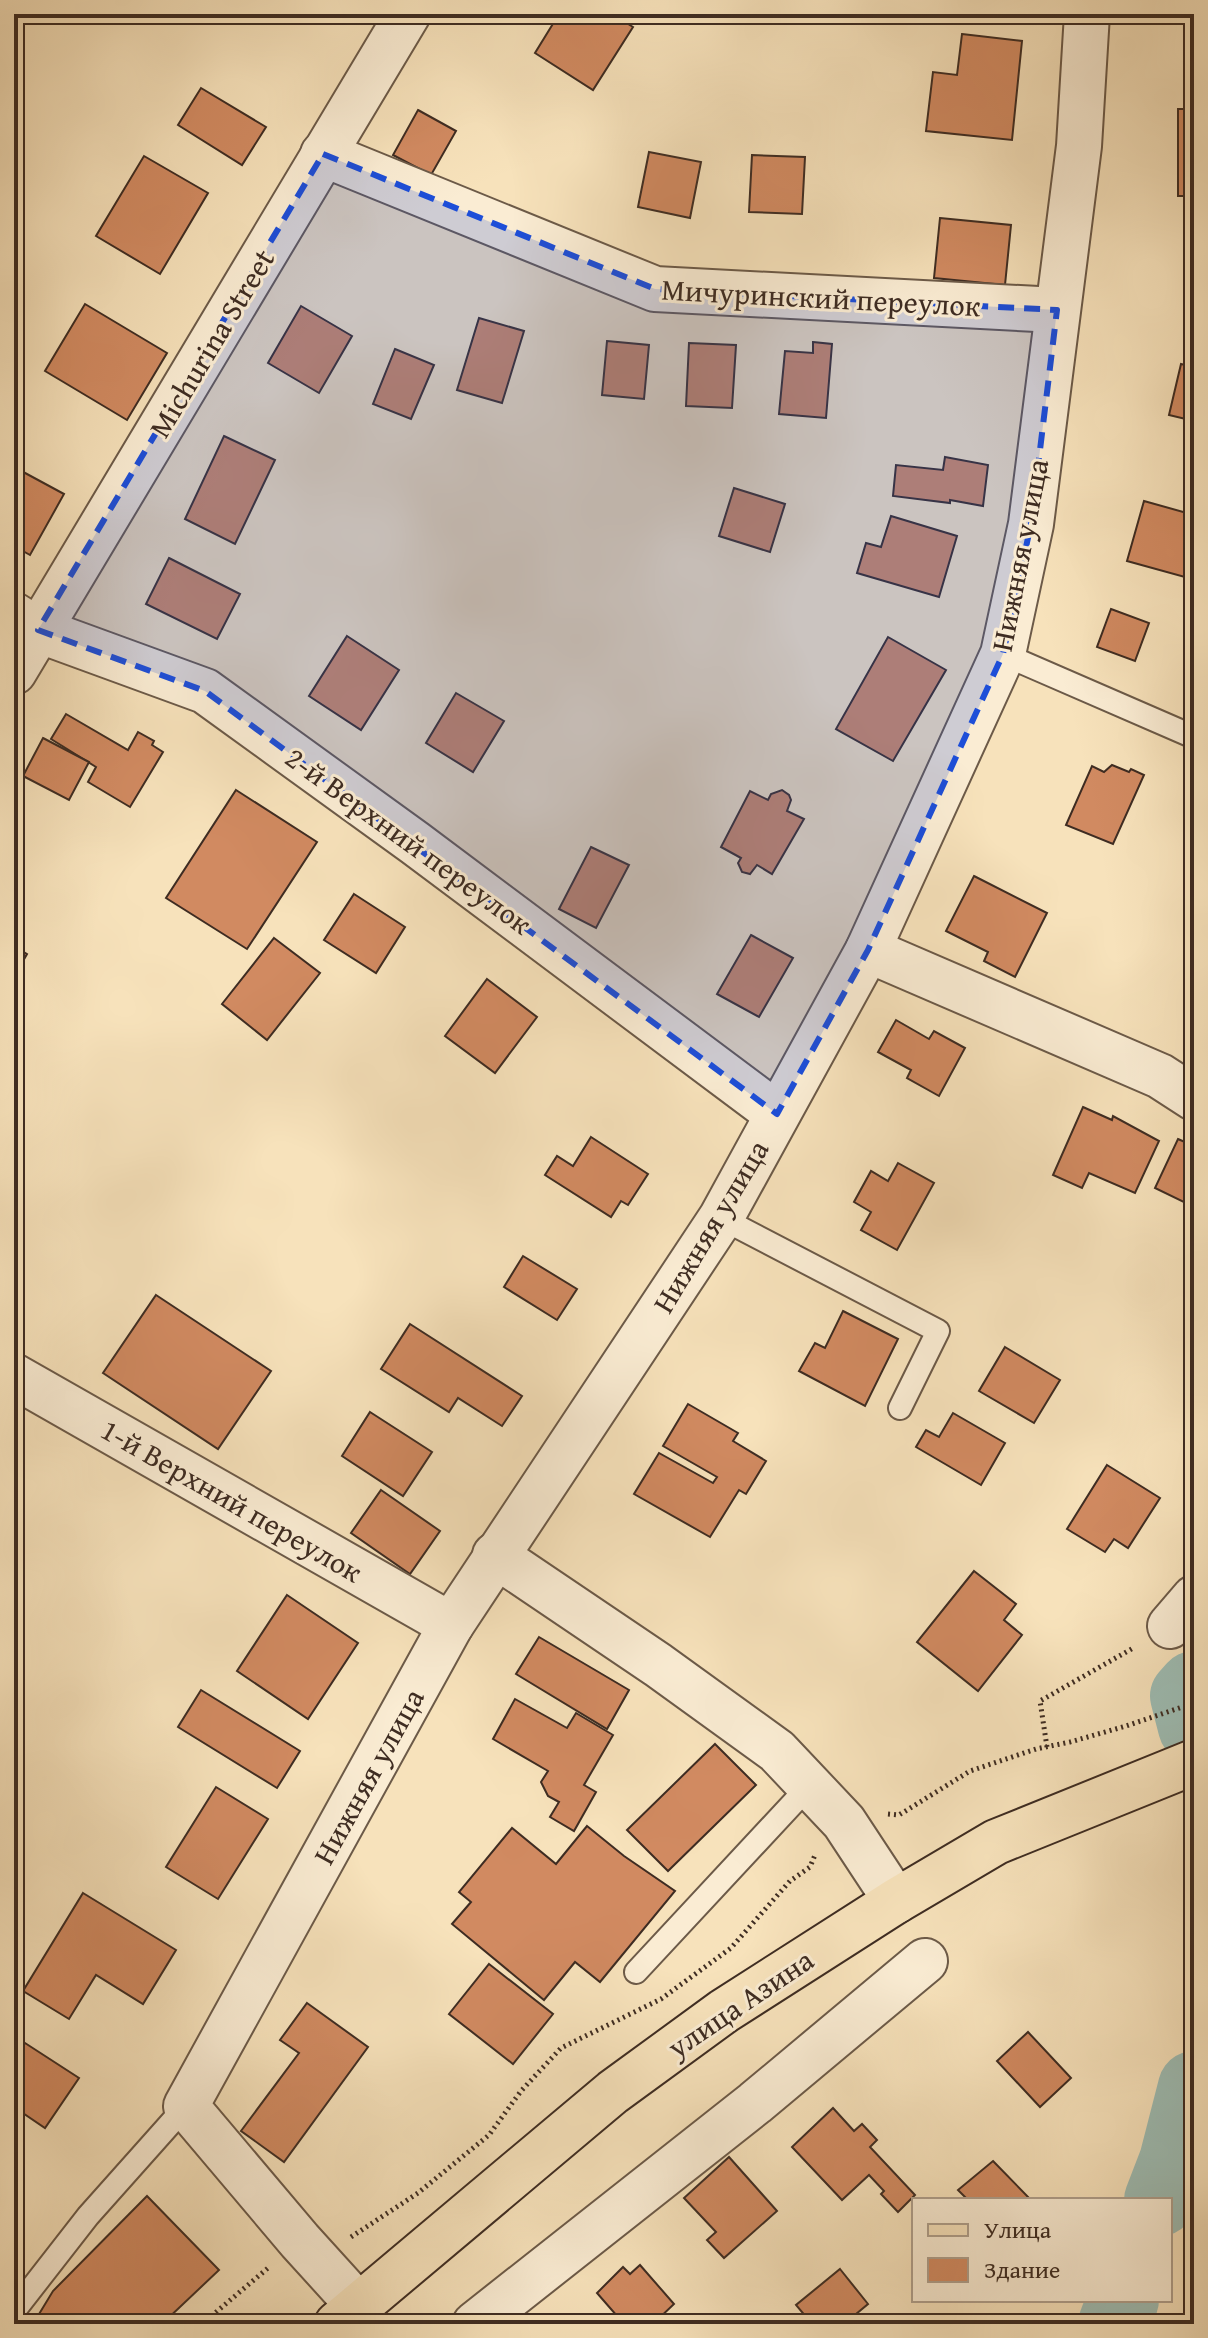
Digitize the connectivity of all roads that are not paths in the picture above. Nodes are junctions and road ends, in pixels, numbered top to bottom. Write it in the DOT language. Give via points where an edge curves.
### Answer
graph roads {
  1 [pos="408,14"];
  2 [pos="1087,14"];
  3 [pos="323,154"];
  4 [pos="1057,310"];
  5 [pos="26,622"];
  6 [pos="1003,654"];
  7 [pos="14,672"];
  8 [pos="1194,737"];
  9 [pos="868,950"];
  10 [pos="1194,1098"];
  11 [pos="777,1114"];
  12 [pos="721,1218"];
  13 [pos="14,1376"];
  14 [pos="900,1408"];
  15 [pos="495,1555"];
  16 [pos="451,1625"];
  17 [pos="1194,1762"];
  18 [pos="810,1785"];
  19 [pos="896,1901"];
  20 [pos="925,1961"];
  21 [pos="636,1972"];
  22 [pos="186,2106"];
  23 [pos="14,2311"];
  24 [pos="348,2315"];
  25 [pos="475,2324"];
  1 -- 3 [label="street, Michurina Street"];
  2 -- 4 [label="street, Нижняя улица" via="1079,146"];
  3 -- 4 [label="street, Мичуринский переулок" via="655,289"];
  3 -- 5 [label="street, Michurina Street" via="117,503"];
  4 -- 6 [label="street, Нижняя улица" via="1031,524"];
  5 -- 7 [label="street, Michurina Street"];
  5 -- 11 [label="street, 2-й Верхний переулок" via="205,691"];
  6 -- 8 [label="lane"];
  6 -- 9 [label="street, Нижняя улица"];
  9 -- 10 [label="street" via="1160,1076"];
  9 -- 11 [label="street, Нижняя улица"];
  11 -- 12 [label="street, Нижняя улица"];
  12 -- 14 [label="lane" via="938,1331"];
  12 -- 15 [label="street, Нижняя улица"];
  13 -- 16 [label="street, 1-й Верхний переулок"];
  15 -- 16 [label="street, Нижняя улица"];
  15 -- 18 [label="street" via="777,1751"];
  16 -- 22 [label="street, Нижняя улица"];
  17 -- 19 [label="main road, улица Азина" via="996,1842"];
  18 -- 19 [label="street" via="847,1826"];
  18 -- 21 [label="lane"];
  19 -- 24 [label="main road, улица Азина" via="724,2011 613,2092"];
  20 -- 25 [label="street"];
  22 -- 23 [label="lane" via="88,2216"];
  22 -- 24 [label="street" via="300,2241"];
}
